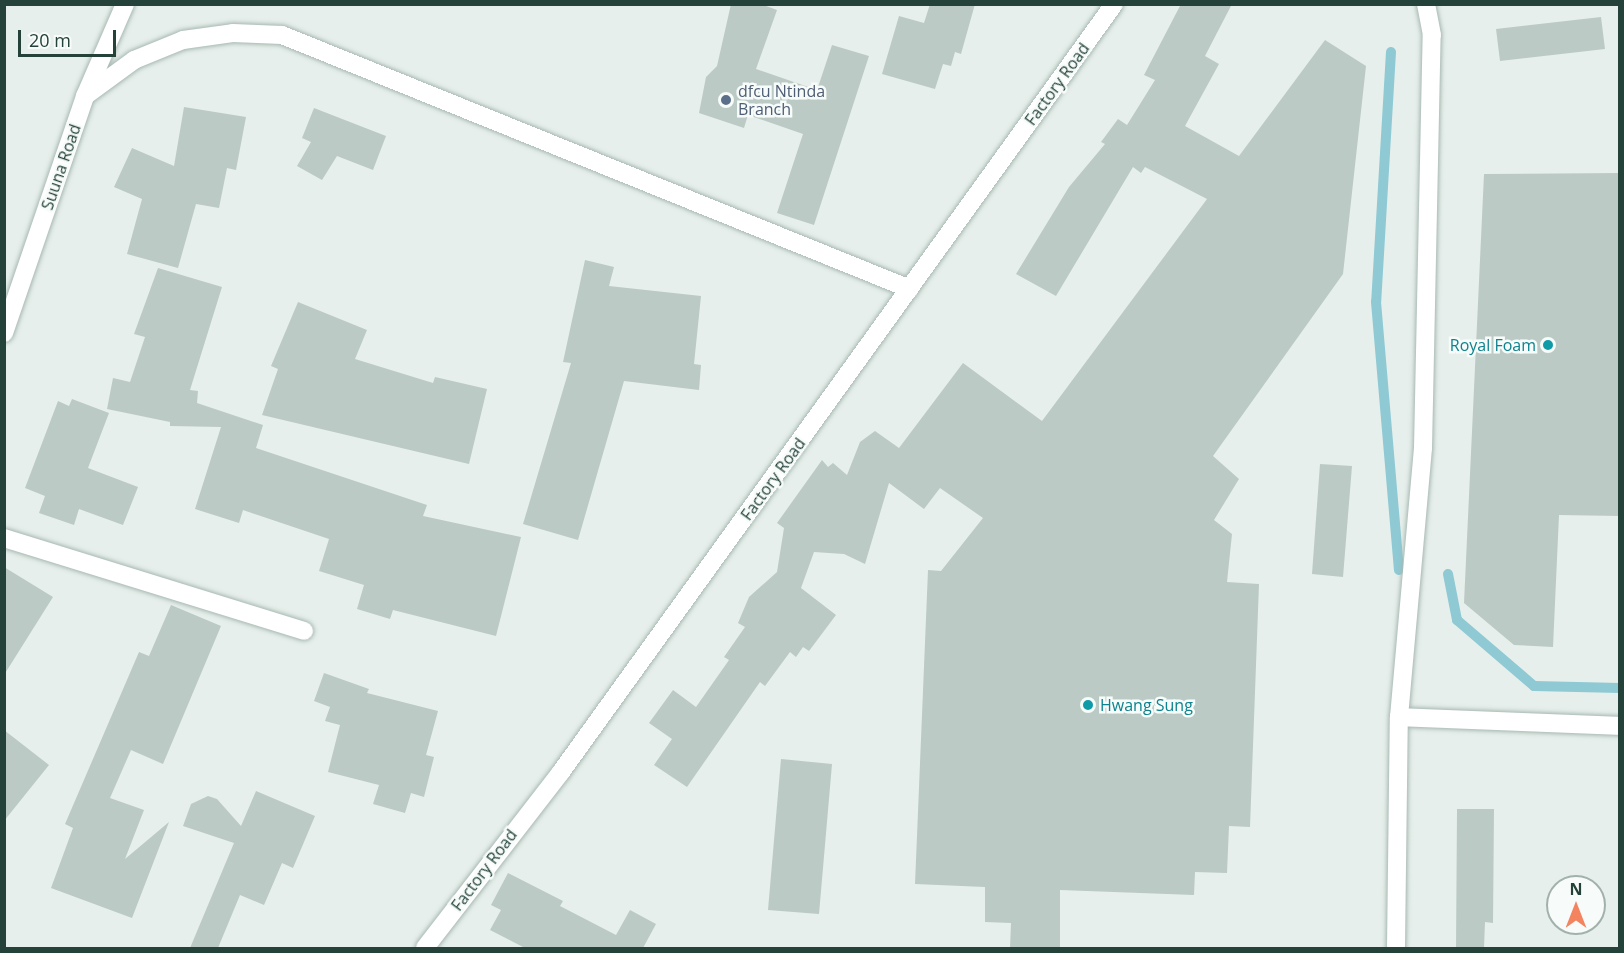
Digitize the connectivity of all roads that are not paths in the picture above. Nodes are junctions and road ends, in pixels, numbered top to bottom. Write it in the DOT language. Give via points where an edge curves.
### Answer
graph roads {
  1 [pos="125,4"];
  2 [pos="1114,4"];
  3 [pos="1426,4"];
  4 [pos="85,96"];
  5 [pos="910,289"];
  6 [pos="6,322"];
  7 [pos="4,538"];
  8 [pos="304,631"];
  9 [pos="1399,717"];
  10 [pos="1620,726"];
  11 [pos="425,948"];
  12 [pos="1396,948"];
  1 -- 4 [label="street, Suuna Road"];
  2 -- 5 [label="street, Factory Road"];
  3 -- 9 [label="street" via="1432,35 1423,448"];
  4 -- 5 [label="street" via="134,60 183,40 232,33 282,35"];
  4 -- 6 [label="street, Suuna Road"];
  5 -- 11 [label="street, Factory Road" via="561,772"];
  7 -- 8 [label="street"];
  9 -- 10 [label="street"];
  9 -- 12 [label="street"];
}
